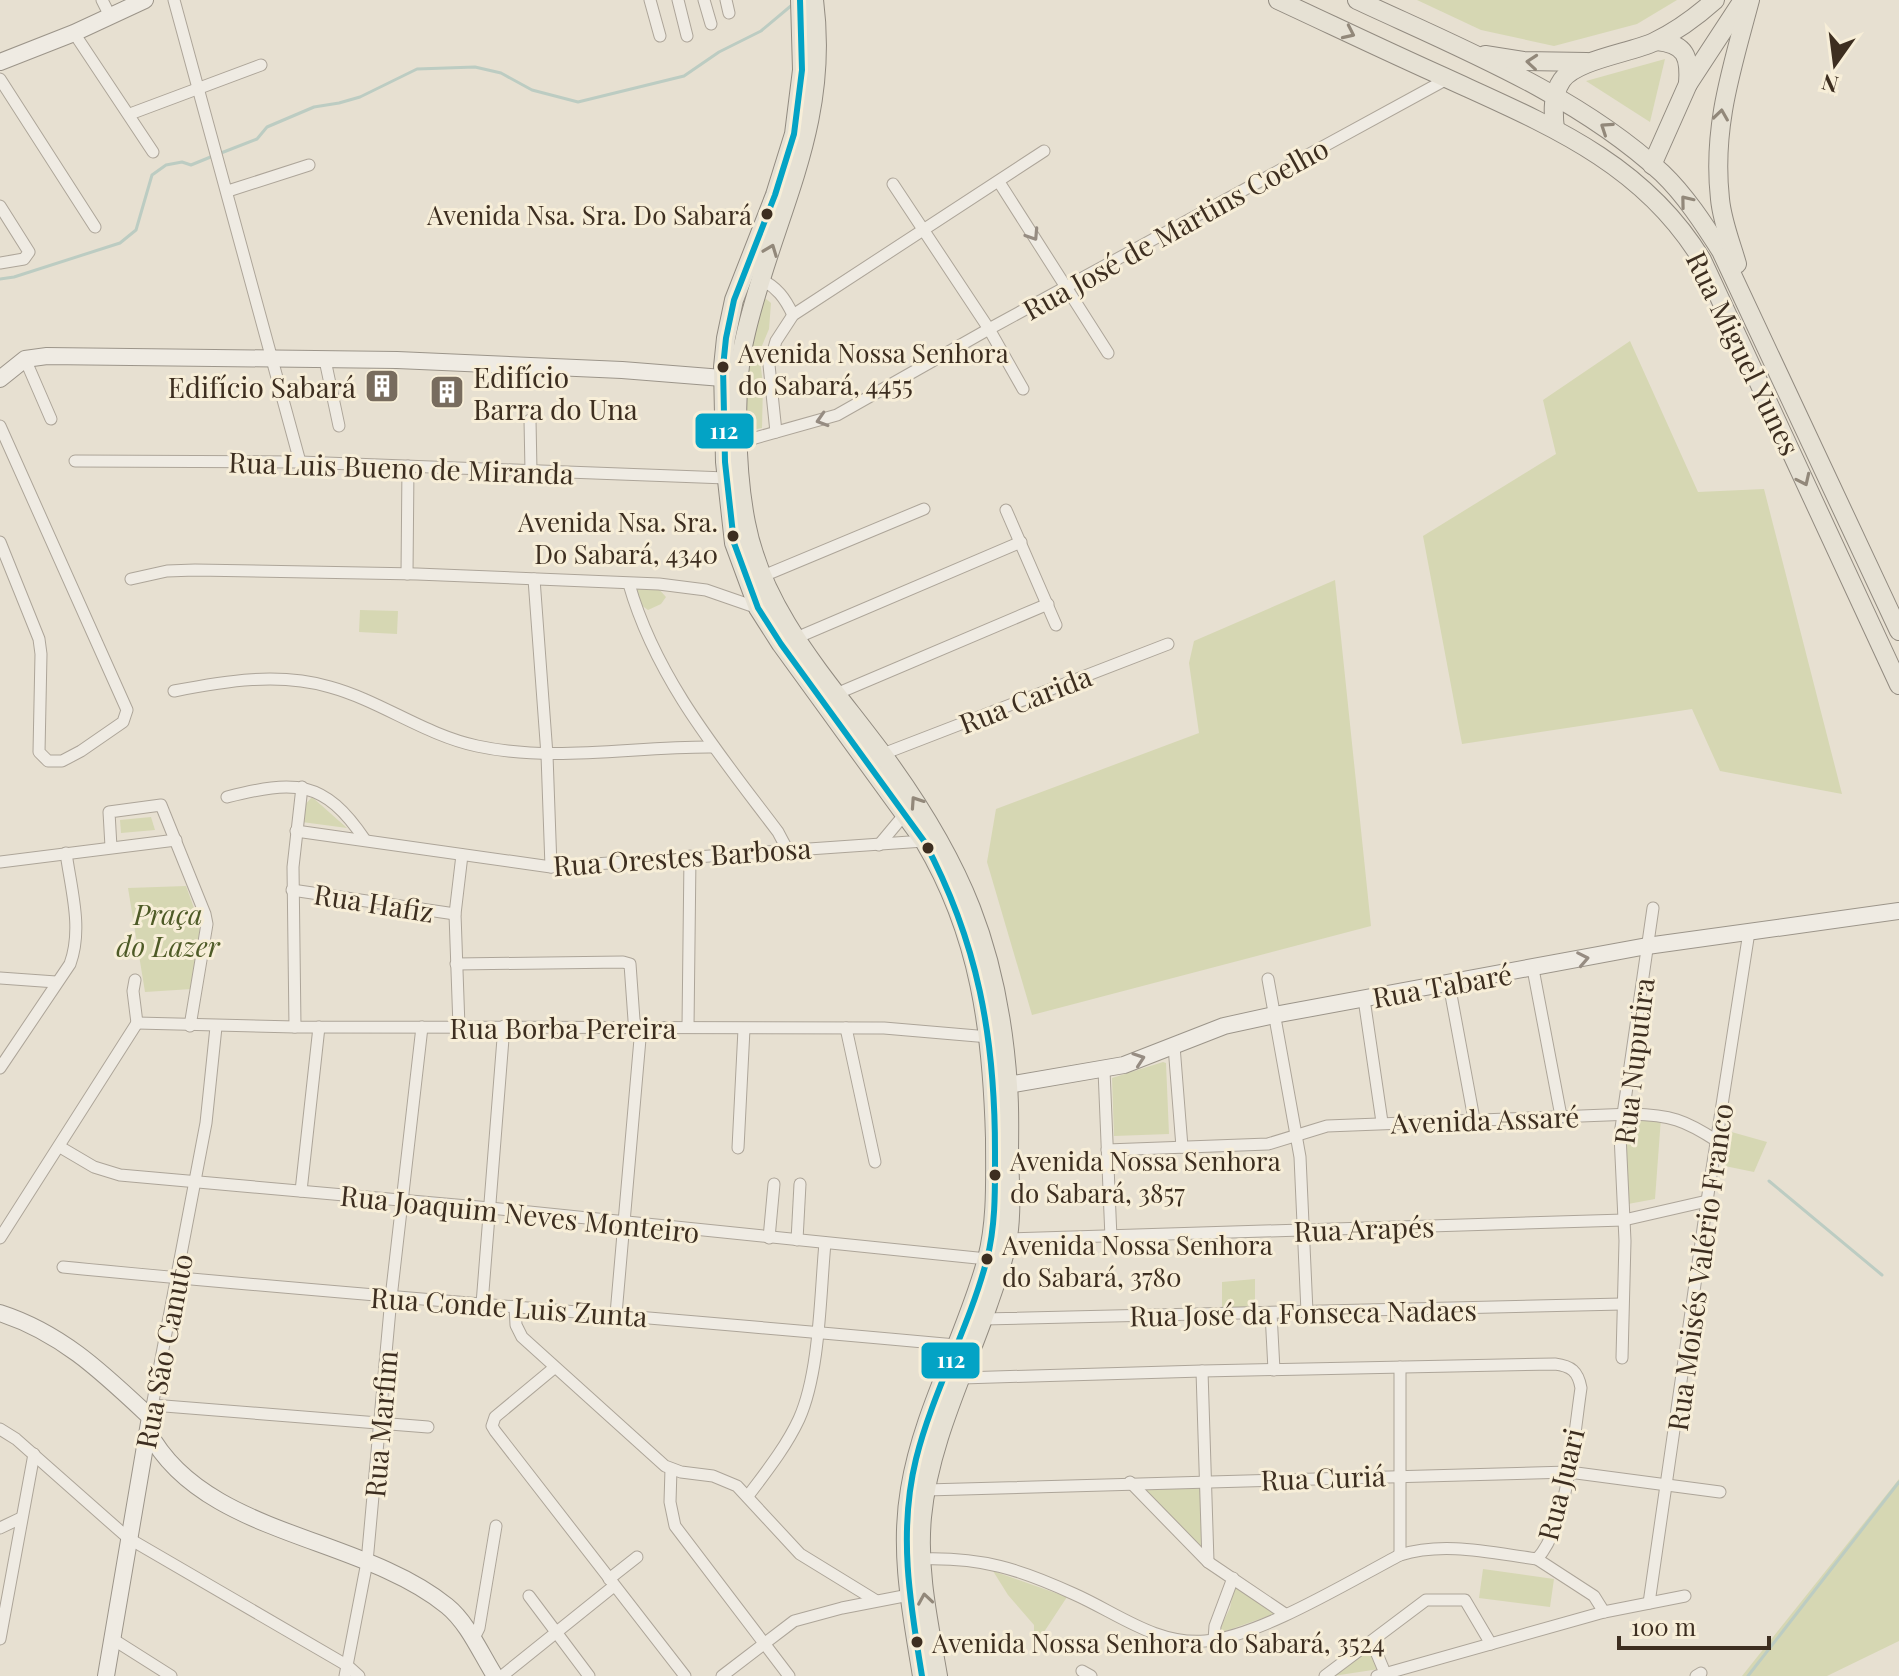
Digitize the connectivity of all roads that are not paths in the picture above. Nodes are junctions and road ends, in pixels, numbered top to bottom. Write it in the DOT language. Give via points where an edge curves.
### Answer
graph roads {
  1 [pos="102,0"];
  2 [pos="145,0"];
  3 [pos="174,0"];
  4 [pos="650,0"];
  5 [pos="678,0"];
  6 [pos="704,0"];
  7 [pos="726,0"];
  8 [pos="800,0"];
  9 [pos="814,0"];
  10 [pos="1278,0"];
  11 [pos="1357,0"];
  12 [pos="1715,0"];
  13 [pos="1743,0"];
  14 [pos="1750,0"];
  15 [pos="729,13"];
  16 [pos="110,16"];
  17 [pos="711,24"];
  18 [pos="74,33"];
  19 [pos="660,36"];
  20 [pos="687,36"];
  21 [pos="1657,41"];
  22 [pos="1466,51"];
  23 [pos="1598,61"];
  24 [pos="0,62"];
  25 [pos="261,65"];
  26 [pos="0,79"];
  27 [pos="1447,79"];
  28 [pos="1688,84"];
  29 [pos="200,87"];
  30 [pos="1555,98"];
  31 [pos="130,114"];
  32 [pos="1555,129"];
  33 [pos="1044,151"];
  34 [pos="153,152"];
  35 [pos="1607,159"];
  36 [pos="309,165"];
  37 [pos="1652,165"];
  38 [pos="999,182"];
  39 [pos="893,184"];
  40 [pos="228,191"];
  41 [pos="0,206"];
  42 [pos="95,227"];
  43 [pos="925,230"];
  44 [pos="0,263"];
  45 [pos="760,279"];
  46 [pos="1066,287"];
  47 [pos="793,315"];
  48 [pos="1753,316"];
  49 [pos="989,329"];
  50 [pos="1108,353"];
  51 [pos="273,358"];
  52 [pos="25,359"];
  53 [pos="325,360"];
  54 [pos="731,378"];
  55 [pos="0,379"];
  56 [pos="1023,389"];
  57 [pos="51,419"];
  58 [pos="530,420"];
  59 [pos="0,426"];
  60 [pos="339,426"];
  61 [pos="776,432"];
  62 [pos="732,444"];
  63 [pos="75,461"];
  64 [pos="300,462"];
  65 [pos="408,466"];
  66 [pos="531,471"];
  67 [pos="726,478"];
  68 [pos="924,509"];
  69 [pos="1006,510"];
  70 [pos="0,542"];
  71 [pos="1021,542"];
  72 [pos="1836,549"];
  73 [pos="1869,570"];
  74 [pos="407,574"];
  75 [pos="761,577"];
  76 [pos="131,579"];
  77 [pos="534,579"];
  78 [pos="629,584"];
  79 [pos="1048,604"];
  80 [pos="758,608"];
  81 [pos="1867,616"];
  82 [pos="1056,625"];
  83 [pos="1899,631"];
  84 [pos="796,638"];
  85 [pos="1899,641"];
  86 [pos="1168,644"];
  87 [pos="1899,685"];
  88 [pos="174,691"];
  89 [pos="836,694"];
  90 [pos="714,747"];
  91 [pos="883,754"];
  92 [pos="547,755"];
  93 [pos="302,787"];
  94 [pos="227,797"];
  95 [pos="904,815"];
  96 [pos="296,831"];
  97 [pos="176,840"];
  98 [pos="365,840"];
  99 [pos="924,841"];
  100 [pos="878,845"];
  101 [pos="111,847"];
  102 [pos="787,849"];
  103 [pos="66,853"];
  104 [pos="462,855"];
  105 [pos="690,856"];
  106 [pos="0,862"];
  107 [pos="551,867"];
  108 [pos="292,890"];
  109 [pos="1653,908"];
  110 [pos="1899,911"];
  111 [pos="455,914"];
  112 [pos="1749,932"];
  113 [pos="1647,946"];
  114 [pos="456,964"];
  115 [pos="1533,969"];
  116 [pos="0,978"];
  117 [pos="1268,979"];
  118 [pos="135,980"];
  119 [pos="56,982"];
  120 [pos="1449,984"];
  121 [pos="1364,999"];
  122 [pos="1274,1015"];
  123 [pos="137,1023"];
  124 [pos="190,1026"];
  125 [pos="504,1026"];
  126 [pos="216,1027"];
  127 [pos="295,1027"];
  128 [pos="319,1027"];
  129 [pos="422,1027"];
  130 [pos="459,1027"];
  131 [pos="637,1027"];
  132 [pos="688,1027"];
  133 [pos="846,1028"];
  134 [pos="744,1029"];
  135 [pos="989,1037"];
  136 [pos="1174,1046"];
  137 [pos="0,1068"];
  138 [pos="1104,1070"];
  139 [pos="1000,1087"];
  140 [pos="1622,1114"];
  141 [pos="1561,1116"];
  142 [pos="1474,1119"];
  143 [pos="1382,1122"];
  144 [pos="1295,1135"];
  145 [pos="1717,1141"];
  146 [pos="60,1147"];
  147 [pos="1182,1147"];
  148 [pos="738,1148"];
  149 [pos="1107,1150"];
  150 [pos="875,1162"];
  151 [pos="193,1183"];
  152 [pos="774,1184"];
  153 [pos="800,1184"];
  154 [pos="301,1191"];
  155 [pos="402,1200"];
  156 [pos="1707,1201"];
  157 [pos="490,1208"];
  158 [pos="1624,1220"];
  159 [pos="624,1222"];
  160 [pos="1303,1230"];
  161 [pos="0,1238"];
  162 [pos="769,1238"];
  163 [pos="1111,1238"];
  164 [pos="1008,1239"];
  165 [pos="797,1240"];
  166 [pos="825,1243"];
  167 [pos="987,1259"];
  168 [pos="63,1267"];
  169 [pos="177,1279"];
  170 [pos="391,1298"];
  171 [pos="482,1304"];
  172 [pos="1622,1304"];
  173 [pos="515,1306"];
  174 [pos="1307,1312"];
  175 [pos="0,1313"];
  176 [pos="1271,1313"];
  177 [pos="616,1314"];
  178 [pos="983,1319"];
  179 [pos="816,1332"];
  180 [pos="956,1345"];
  181 [pos="1622,1358"];
  182 [pos="1400,1367"];
  183 [pos="554,1368"];
  184 [pos="1274,1370"];
  185 [pos="1202,1371"];
  186 [pos="962,1378"];
  187 [pos="150,1418"];
  188 [pos="380,1425"];
  189 [pos="428,1427"];
  190 [pos="0,1429"];
  191 [pos="34,1454"];
  192 [pos="671,1469"];
  193 [pos="1569,1472"];
  194 [pos="1401,1475"];
  195 [pos="1207,1480"];
  196 [pos="1130,1482"];
  197 [pos="1667,1485"];
  198 [pos="926,1490"];
  199 [pos="1720,1492"];
  200 [pos="748,1496"];
  201 [pos="21,1518"];
  202 [pos="496,1526"];
  203 [pos="0,1528"];
  204 [pos="128,1538"];
  205 [pos="1400,1555"];
  206 [pos="637,1557"];
  207 [pos="921,1559"];
  208 [pos="1537,1559"];
  209 [pos="367,1562"];
  210 [pos="1208,1562"];
  211 [pos="1233,1578"];
  212 [pos="611,1582"];
  213 [pos="909,1595"];
  214 [pos="529,1596"];
  215 [pos="1685,1596"];
  216 [pos="875,1600"];
  217 [pos="1649,1603"];
  218 [pos="1604,1612"];
  219 [pos="1285,1614"];
  220 [pos="556,1633"];
  221 [pos="111,1638"];
  222 [pos="0,1639"];
  223 [pos="473,1640"];
  224 [pos="1214,1640"];
  225 [pos="1372,1642"];
  226 [pos="764,1643"];
  227 [pos="1491,1644"];
  228 [pos="929,1668"];
  229 [pos="347,1671"];
  230 [pos="1381,1675"];
  231 [pos="106,1676"];
  232 [pos="171,1676"];
  233 [pos="359,1676"];
  234 [pos="495,1676"];
  235 [pos="502,1676"];
  236 [pos="589,1676"];
  237 [pos="685,1676"];
  238 [pos="722,1676"];
  239 [pos="789,1676"];
  240 [pos="1325,1676"];
  1 -- 16 [label="street"];
  2 -- 16 [label="street"];
  3 -- 29 [label="street"];
  4 -- 19 [label="street"];
  5 -- 20 [label="street"];
  6 -- 17 [label="street"];
  7 -- 15 [label="street"];
  8 -- 54 [label="main road" via="802,70 794,134 734,300 726,338"];
  45 -- 9 [label="main road, one-way" via="806,145 817,73"];
  10 -- 27 [label="main road, Rua Miguel Yunes, one-way"];
  11 -- 22 [label="main road, Rua Miguel Yunes"];
  12 -- 21 [label="main road"];
  13 -- 28 [label="main road"];
  48 -- 14 [label="main road, one-way" via="1721,206 1719,171 1720,118"];
  16 -- 18 [label="street"];
  18 -- 24 [label="street"];
  18 -- 31 [label="street"];
  21 -- 23 [label="main road"];
  21 -- 28 [label="main road" via="1682,51 1689,67"];
  23 -- 22 [label="main road, one-way" via="1534,62"];
  22 -- 30 [label="main road, Rua Miguel Yunes"];
  23 -- 30 [label="main road" via="1561,80"];
  25 -- 29 [label="street"];
  26 -- 42 [label="street"];
  27 -- 32 [label="main road, Rua Miguel Yunes"];
  27 -- 46 [label="street, Rua José de Martins Coelho"];
  28 -- 37 [label="main road"];
  29 -- 31 [label="street"];
  29 -- 40 [label="street"];
  30 -- 32 [label="main road"];
  37 -- 30 [label="main road, Rua Miguel Yunes, one-way" via="1597,121"];
  31 -- 34 [label="street"];
  32 -- 35 [label="main road, Rua Miguel Yunes"];
  33 -- 38 [label="street"];
  35 -- 37 [label="main road" via="1636,169"];
  35 -- 72 [label="main road, Rua Miguel Yunes, one-way" via="1647,192 1702,260"];
  36 -- 40 [label="street"];
  48 -- 37 [label="main road, Rua Miguel Yunes, one-way" via="1705,225"];
  38 -- 43 [label="street"];
  38 -- 46 [label="street, one-way"];
  39 -- 43 [label="street"];
  40 -- 51 [label="street"];
  41 -- 44 [label="street" via="29,252 24,259"];
  43 -- 47 [label="street"];
  43 -- 49 [label="street"];
  45 -- 47 [label="street" via="784,296"];
  45 -- 54 [label="main road"];
  46 -- 49 [label="street, Rua José de Martins Coelho"];
  46 -- 50 [label="street"];
  47 -- 61 [label="street" via="776,341 769,365"];
  48 -- 73 [label="main road, Rua Miguel Yunes"];
  49 -- 56 [label="street"];
  49 -- 61 [label="street, Rua José de Martins Coelho, one-way" via="837,415"];
  51 -- 52 [label="street"];
  51 -- 53 [label="street"];
  51 -- 64 [label="street"];
  52 -- 55 [label="street"];
  52 -- 57 [label="street"];
  53 -- 54 [label="street"];
  53 -- 60 [label="street"];
  54 -- 62 [label="main road"];
  58 -- 66 [label="street"];
  59 -- 70 [label="street" via="127,710 123,722 62,761 42,757 37,746 39,639"];
  61 -- 62 [label="street, Rua José de Martins Coelho"];
  62 -- 67 [label="main road"];
  62 -- 75 [label="main road"];
  63 -- 64 [label="street, Rua Luis Bueno de Miranda"];
  64 -- 65 [label="street, Rua Luis Bueno de Miranda"];
  65 -- 66 [label="street, Rua Luis Bueno de Miranda"];
  65 -- 74 [label="street"];
  66 -- 67 [label="street, Rua Luis Bueno de Miranda"];
  67 -- 80 [label="main road" via="734,543"];
  68 -- 75 [label="street"];
  69 -- 71 [label="street"];
  71 -- 79 [label="street"];
  71 -- 84 [label="street"];
  72 -- 73 [label="main road" via="1853,568"];
  72 -- 81 [label="main road, Rua Miguel Yunes"];
  73 -- 83 [label="main road, Rua Miguel Yunes"];
  74 -- 76 [label="street" via="195,570"];
  74 -- 77 [label="street"];
  75 -- 84 [label="main road"];
  77 -- 78 [label="street"];
  77 -- 92 [label="street"];
  78 -- 80 [label="street" via="685,586"];
  78 -- 90 [label="street" via="659,662"];
  79 -- 82 [label="street"];
  79 -- 89 [label="street"];
  80 -- 95 [label="main road"];
  81 -- 85 [label="main road" via="1880,617"];
  81 -- 87 [label="main road, Rua Miguel Yunes"];
  84 -- 89 [label="main road"];
  86 -- 91 [label="street, Rua Carida"];
  88 -- 92 [label="street" via="225,681 300,680 331,687 452,739"];
  89 -- 91 [label="main road"];
  90 -- 92 [label="street"];
  90 -- 102 [label="street"];
  139 -- 91 [label="main road, one-way" via="1005,1032 969,899 930,823"];
  92 -- 107 [label="street"];
  93 -- 94 [label="street" via="265,787"];
  93 -- 96 [label="street"];
  93 -- 98 [label="street" via="338,805"];
  95 -- 99 [label="main road"];
  95 -- 100 [label="street"];
  96 -- 98 [label="street, Rua Orestes Barbosa"];
  96 -- 108 [label="street"];
  97 -- 101 [label="street"];
  97 -- 101 [label="street" via="158,804 109,812"];
  97 -- 124 [label="street" via="207,924"];
  98 -- 104 [label="street, Rua Orestes Barbosa"];
  99 -- 100 [label="street, Rua Orestes Barbosa"];
  99 -- 135 [label="main road" via="954,897 970,943"];
  100 -- 102 [label="street, Rua Orestes Barbosa"];
  101 -- 103 [label="street"];
  102 -- 105 [label="street, Rua Orestes Barbosa"];
  103 -- 106 [label="street"];
  103 -- 119 [label="street" via="76,939 70,964"];
  104 -- 107 [label="street, Rua Orestes Barbosa"];
  104 -- 111 [label="street"];
  105 -- 107 [label="street, Rua Orestes Barbosa"];
  105 -- 132 [label="street"];
  108 -- 111 [label="street, Rua Hafiz"];
  108 -- 127 [label="street"];
  109 -- 113 [label="street, Rua Nuputira"];
  110 -- 112 [label="street, Rua Tabaré"];
  111 -- 114 [label="street"];
  112 -- 113 [label="street, Rua Tabaré"];
  112 -- 145 [label="street, Rua Moisés Valério Franco"];
  115 -- 113 [label="street, Rua Tabaré, one-way"];
  113 -- 140 [label="street, Rua Nuputira"];
  114 -- 130 [label="street"];
  114 -- 131 [label="street" via="627,962 632,968"];
  115 -- 120 [label="street, Rua Tabaré"];
  115 -- 141 [label="street"];
  116 -- 119 [label="street"];
  117 -- 122 [label="street"];
  118 -- 123 [label="street"];
  119 -- 137 [label="street"];
  120 -- 121 [label="street, Rua Tabaré"];
  120 -- 142 [label="street"];
  121 -- 122 [label="street, Rua Tabaré"];
  121 -- 143 [label="street"];
  122 -- 136 [label="street, Rua Tabaré" via="1224,1026"];
  122 -- 144 [label="street"];
  123 -- 124 [label="street, Rua Borba Pereira"];
  123 -- 146 [label="street"];
  124 -- 126 [label="street, Rua Borba Pereira"];
  125 -- 130 [label="street, Rua Borba Pereira"];
  125 -- 131 [label="street, Rua Borba Pereira"];
  125 -- 157 [label="street"];
  126 -- 127 [label="street, Rua Borba Pereira"];
  126 -- 151 [label="street, Rua São Canuto" via="206,1123"];
  127 -- 128 [label="street, Rua Borba Pereira"];
  128 -- 129 [label="street, Rua Borba Pereira"];
  128 -- 154 [label="street"];
  129 -- 130 [label="street, Rua Borba Pereira"];
  129 -- 155 [label="street, Rua Marfim"];
  131 -- 132 [label="street, Rua Borba Pereira"];
  131 -- 159 [label="street"];
  132 -- 134 [label="street, Rua Borba Pereira"];
  133 -- 134 [label="street, Rua Borba Pereira"];
  133 -- 135 [label="street, Rua Borba Pereira"];
  133 -- 150 [label="street"];
  134 -- 148 [label="street"];
  135 -- 139 [label="main road"];
  138 -- 136 [label="street, Rua Tabaré, one-way"];
  136 -- 147 [label="street"];
  138 -- 139 [label="street, Rua Tabaré"];
  138 -- 149 [label="street"];
  139 -- 164 [label="main road"];
  139 -- 167 [label="main road" via="996,1197"];
  140 -- 141 [label="street, Avenida Assaré"];
  140 -- 145 [label="street, Avenida Assaré" via="1673,1116"];
  140 -- 158 [label="street, Rua Nuputira"];
  141 -- 142 [label="street, Avenida Assaré"];
  142 -- 143 [label="street, Avenida Assaré"];
  143 -- 144 [label="street, Avenida Assaré" via="1327,1126"];
  144 -- 147 [label="street, Avenida Assaré" via="1268,1144"];
  144 -- 160 [label="street"];
  145 -- 156 [label="street, Rua Moisés Valério Franco"];
  146 -- 151 [label="street, Rua Joaquim Neves Monteiro" via="111,1173"];
  146 -- 161 [label="street"];
  147 -- 149 [label="street, Avenida Assaré"];
  149 -- 163 [label="street"];
  151 -- 154 [label="street, Rua Joaquim Neves Monteiro"];
  151 -- 169 [label="street, Rua São Canuto"];
  152 -- 162 [label="street"];
  153 -- 165 [label="street"];
  154 -- 155 [label="street, Rua Joaquim Neves Monteiro"];
  155 -- 157 [label="street, Rua Joaquim Neves Monteiro"];
  155 -- 170 [label="street, Rua Marfim"];
  156 -- 158 [label="street, Rua Arapés"];
  156 -- 197 [label="street, Rua Moisés Valério Franco"];
  157 -- 159 [label="street, Rua Joaquim Neves Monteiro"];
  157 -- 171 [label="street"];
  158 -- 160 [label="street, Rua Arapés"];
  158 -- 172 [label="street, Rua Nuputira"];
  159 -- 162 [label="street, Rua Joaquim Neves Monteiro"];
  159 -- 177 [label="street"];
  160 -- 163 [label="street, Rua Arapés"];
  160 -- 174 [label="street"];
  162 -- 165 [label="street, Rua Joaquim Neves Monteiro"];
  163 -- 164 [label="street, Rua Arapés"];
  164 -- 178 [label="main road"];
  165 -- 166 [label="street, Rua Joaquim Neves Monteiro"];
  166 -- 167 [label="street, Rua Joaquim Neves Monteiro"];
  166 -- 179 [label="street"];
  167 -- 180 [label="main road"];
  168 -- 169 [label="street, Rua Conde Luis Zunta"];
  169 -- 170 [label="street, Rua Conde Luis Zunta"];
  169 -- 187 [label="street, Rua São Canuto"];
  170 -- 171 [label="street, Rua Conde Luis Zunta"];
  170 -- 188 [label="street, Rua Marfim"];
  171 -- 173 [label="street, Rua Conde Luis Zunta"];
  172 -- 174 [label="street, Rua José da Fonseca Nadaes"];
  172 -- 181 [label="street, Rua Nuputira"];
  173 -- 177 [label="street, Rua Conde Luis Zunta"];
  173 -- 183 [label="street" via="522,1337"];
  174 -- 176 [label="street, Rua José da Fonseca Nadaes"];
  175 -- 187 [label="street" via="51,1334"];
  176 -- 178 [label="street, Rua José da Fonseca Nadaes"];
  176 -- 184 [label="street"];
  177 -- 179 [label="street, Rua Conde Luis Zunta"];
  178 -- 186 [label="main road"];
  179 -- 180 [label="street, Rua Conde Luis Zunta"];
  179 -- 200 [label="street" via="810,1384 797,1423"];
  180 -- 213 [label="main road" via="919,1448 910,1490"];
  182 -- 184 [label="street, Rua Juari"];
  182 -- 193 [label="street, Rua Juari" via="1555,1364 1573,1369 1581,1388"];
  182 -- 194 [label="street"];
  183 -- 192 [label="street"];
  183 -- 212 [label="street" via="495,1417 492,1426"];
  184 -- 185 [label="street, Rua Juari"];
  185 -- 186 [label="street, Rua Juari"];
  185 -- 195 [label="street"];
  186 -- 198 [label="main road"];
  187 -- 188 [label="street"];
  187 -- 204 [label="street, Rua São Canuto"];
  187 -- 209 [label="street" via="164,1459 195,1485 263,1522"];
  188 -- 189 [label="street"];
  188 -- 209 [label="street, Rua Marfim"];
  190 -- 191 [label="street"];
  191 -- 201 [label="street"];
  191 -- 204 [label="street"];
  192 -- 200 [label="street" via="722,1479"];
  192 -- 226 [label="street" via="675,1526"];
  193 -- 194 [label="street, Rua Curiá"];
  193 -- 197 [label="street, Rua Curiá"];
  193 -- 208 [label="street, Rua Juari" via="1550,1543"];
  194 -- 195 [label="street, Rua Curiá"];
  194 -- 205 [label="street"];
  195 -- 196 [label="street, Rua Curiá"];
  195 -- 210 [label="street"];
  196 -- 198 [label="street, Rua Curiá"];
  196 -- 210 [label="street"];
  197 -- 199 [label="street, Rua Curiá"];
  197 -- 217 [label="street, Rua Moisés Valério Franco"];
  198 -- 207 [label="main road"];
  200 -- 216 [label="street" via="800,1554"];
  201 -- 203 [label="street"];
  201 -- 222 [label="street"];
  202 -- 223 [label="street"];
  204 -- 221 [label="street, Rua São Canuto"];
  204 -- 229 [label="street"];
  205 -- 208 [label="street, Rua Juari" via="1459,1549"];
  205 -- 219 [label="street, Rua Juari"];
  206 -- 212 [label="street"];
  207 -- 224 [label="street, Rua Juari" via="993,1563 1165,1637"];
  228 -- 207 [label="main road, one-way"];
  208 -- 218 [label="street" via="1594,1596"];
  209 -- 223 [label="street" via="407,1579 449,1608"];
  209 -- 229 [label="street, Rua Marfim"];
  210 -- 211 [label="street"];
  211 -- 219 [label="street"];
  211 -- 224 [label="street"];
  212 -- 220 [label="street"];
  212 -- 237 [label="street"];
  213 -- 216 [label="street"];
  213 -- 228 [label="main road"];
  214 -- 220 [label="street"];
  215 -- 217 [label="street"];
  216 -- 226 [label="street" via="800,1618"];
  217 -- 218 [label="street"];
  218 -- 227 [label="street"];
  219 -- 224 [label="street, Rua Juari"];
  220 -- 235 [label="street"];
  220 -- 236 [label="street"];
  221 -- 231 [label="street, Rua São Canuto"];
  221 -- 232 [label="street"];
  223 -- 234 [label="street"];
  225 -- 227 [label="street" via="1433,1598 1465,1600"];
  225 -- 230 [label="street"];
  225 -- 240 [label="street"];
  226 -- 238 [label="street"];
  226 -- 239 [label="street"];
  227 -- 230 [label="street"];
  229 -- 233 [label="street"];
}
